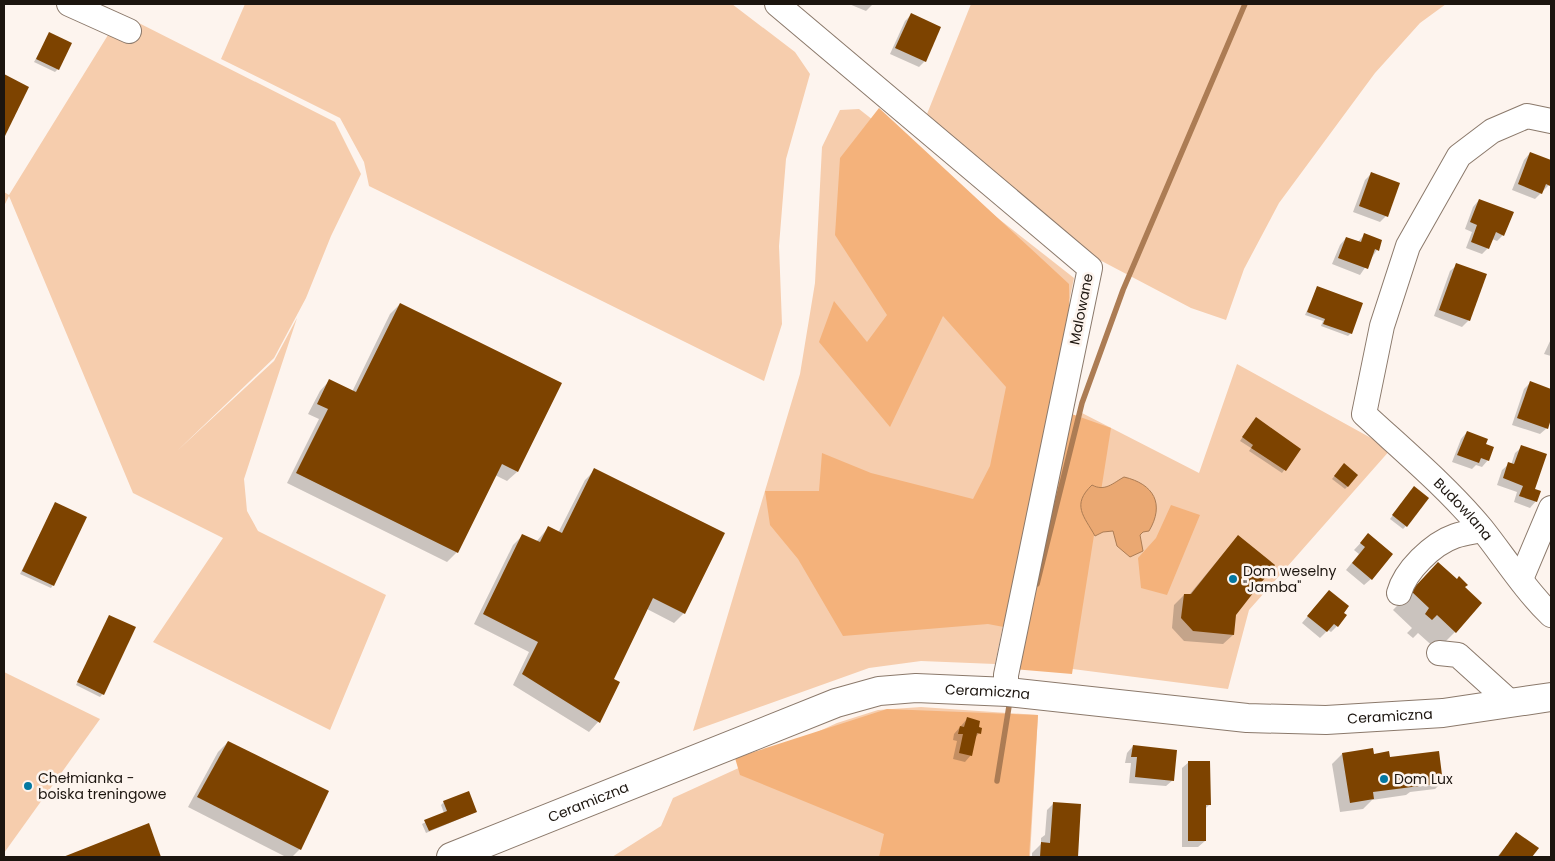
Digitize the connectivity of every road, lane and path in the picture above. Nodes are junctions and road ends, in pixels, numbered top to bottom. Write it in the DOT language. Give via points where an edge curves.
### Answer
graph roads {
  1 [pos="69,4"];
  2 [pos="777,4"];
  3 [pos="129,31"];
  4 [pos="1551,122"];
  5 [pos="1551,508"];
  6 [pos="1482,530"];
  7 [pos="1521,579"];
  8 [pos="1399,594"];
  9 [pos="1551,616"];
  10 [pos="1439,653"];
  11 [pos="1011,693"];
  12 [pos="1551,697"];
  13 [pos="1511,703"];
  14 [pos="451,857"];
  1 -- 3 [label="street"];
  2 -- 11 [label="street, Malowane" via="1090,268 1006,675"];
  4 -- 6 [label="street, Budowlana" via="1527,116 1492,131 1459,156 1408,246 1382,326 1364,414 1447,490"];
  5 -- 7 [label="street"];
  6 -- 7 [label="street, Budowlana"];
  6 -- 8 [label="street" via="1454,536 1433,548 1402,581"];
  7 -- 9 [label="street, Budowlana"];
  10 -- 13 [label="street" via="1458,655"];
  11 -- 13 [label="street, Ceramiczna" via="1247,718 1326,720 1443,713"];
  11 -- 14 [label="street, Ceramiczna" via="916,688 878,691 836,703"];
  12 -- 13 [label="street, Ceramiczna"];
}
